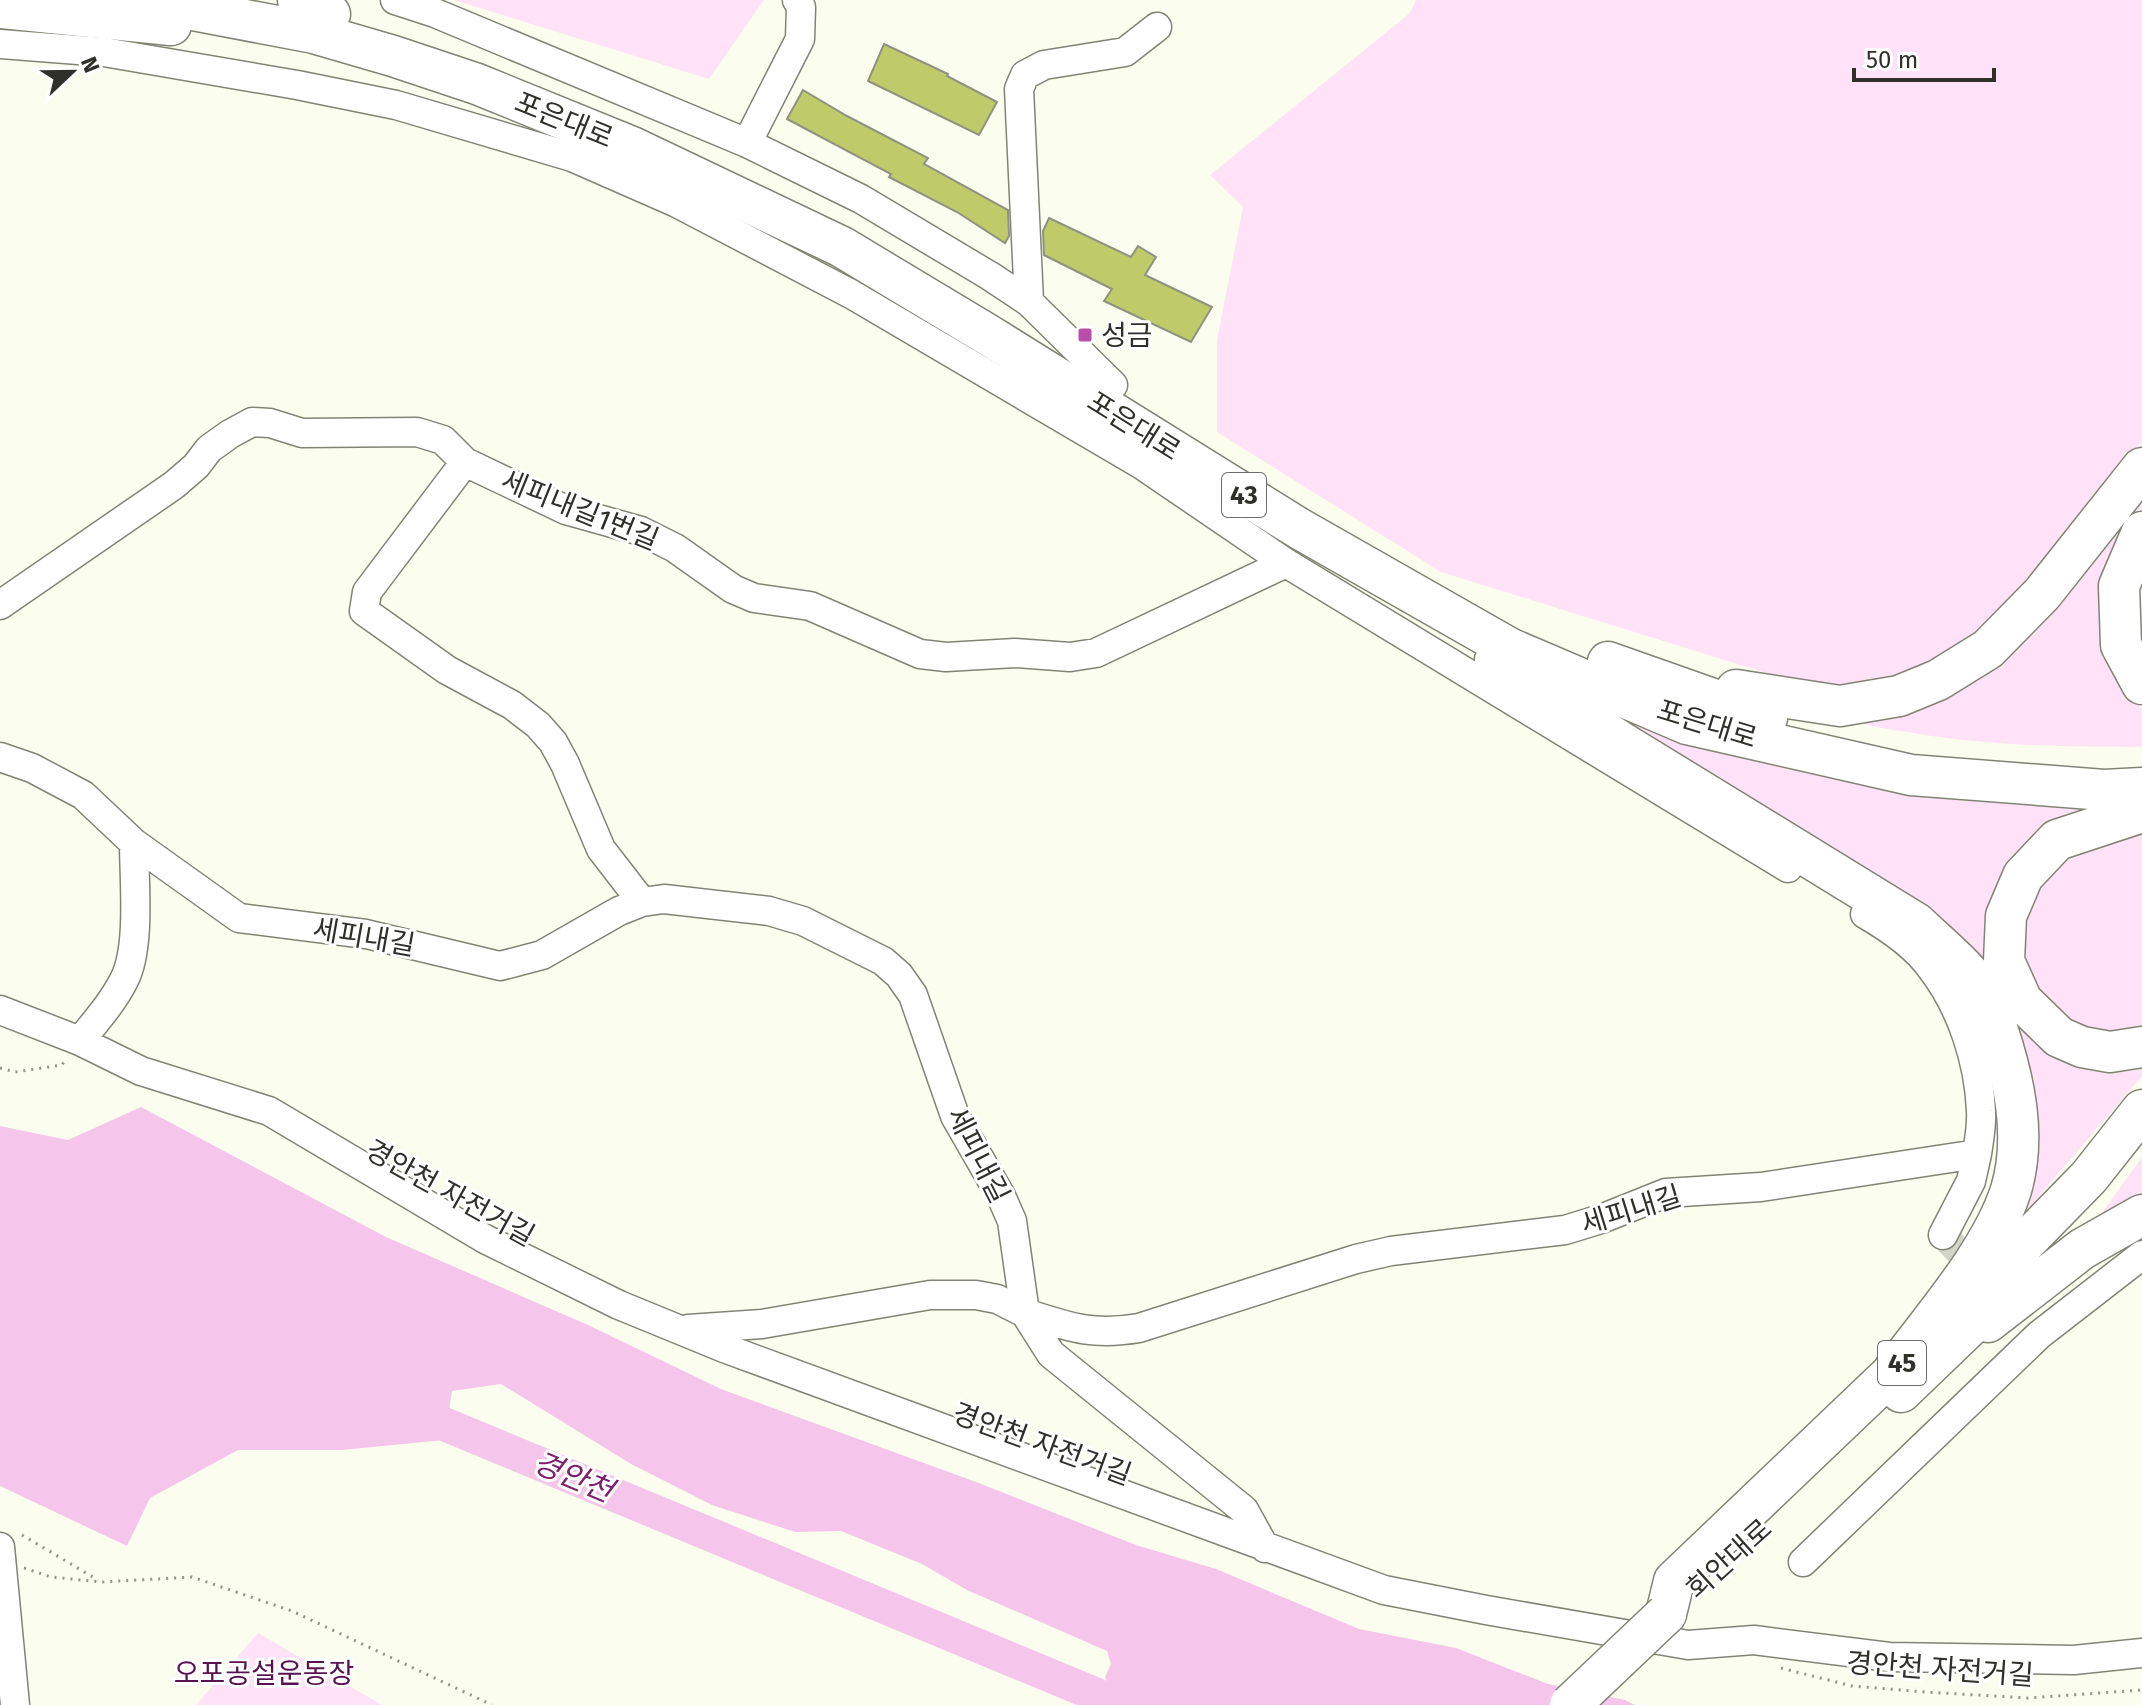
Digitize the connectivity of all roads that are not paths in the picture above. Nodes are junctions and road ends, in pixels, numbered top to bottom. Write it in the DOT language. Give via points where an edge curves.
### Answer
graph roads {
  1 [pos="140,0"];
  2 [pos="259,0"];
  3 [pos="395,0"];
  4 [pos="797,0"];
  5 [pos="314,7"];
  6 [pos="0,8"];
  7 [pos="1157,27"];
  8 [pos="0,44"];
  9 [pos="393,56"];
  10 [pos="747,143"];
  11 [pos="1029,302"];
  12 [pos="1113,385"];
  13 [pos="465,462"];
  14 [pos="2142,468"];
  15 [pos="2142,532"];
  16 [pos="1286,563"];
  17 [pos="1369,568"];
  18 [pos="0,605"];
  19 [pos="1632,671"];
  20 [pos="2142,684"];
  21 [pos="0,757"];
  22 [pos="2142,762"];
  23 [pos="2142,788"];
  24 [pos="2142,812"];
  25 [pos="134,843"];
  26 [pos="642,902"];
  27 [pos="0,1010"];
  28 [pos="80,1041"];
  29 [pos="2142,1047"];
  30 [pos="2142,1110"];
  31 [pos="2142,1137"];
  32 [pos="1977,1154"];
  33 [pos="2142,1215"];
  34 [pos="1943,1235"];
  35 [pos="2142,1255"];
  36 [pos="1025,1313"];
  37 [pos="679,1330"];
  38 [pos="1897,1381"];
  39 [pos="8,1539"];
  40 [pos="1265,1548"];
  41 [pos="0,1559"];
  42 [pos="1803,1562"];
  43 [pos="2142,1653"];
  44 [pos="15,1705"];
  45 [pos="1570,1705"];
  1 -- 9 [label="highway, 포은대로 / 43" via="314,33"];
  2 -- 5 [label="highway, 포은대로 / 43"];
  3 -- 10 [label="street"];
  4 -- 10 [label="street" via="800,39"];
  5 -- 12 [label="highway, 포은대로 / 43" via="436,47 634,126 786,195 896,253"];
  6 -- 9 [label="highway"];
  7 -- 11 [label="street" via="1125,52 1044,65 1025,75 1019,89"];
  8 -- 16 [label="street" via="104,52 297,85 396,105 572,157 677,203 851,294 1142,465"];
  9 -- 17 [label="highway, 포은대로 / 43" via="632,147 842,247"];
  10 -- 11 [label="street" via="861,199"];
  11 -- 12 [label="street"];
  12 -- 19 [label="highway, 포은대로 / 43" via="1370,549 1489,612"];
  13 -- 16 [label="street, 세피내길1번길" via="566,510 641,531 754,598 810,606 920,654 1096,653"];
  13 -- 18 [label="street, 세피내길1번길" via="443,440 417,432 302,433 252,422 209,449 174,485"];
  13 -- 26 [label="street" via="367,592 364,611 538,725 565,764 601,849"];
  14 -- 19 [label="highway" via="2042,594 1988,649 1938,680 1899,696 1840,706"];
  15 -- 20 [label="highway" via="2119,586 2121,645"];
  16 -- 32 [label="street" via="1905,941 1931,967 1968,1038 1982,1114"];
  17 -- 23 [label="highway, 포은대로 / 43" via="1509,648 1687,724 1911,775 2104,790"];
  17 -- 38 [label="highway" via="1515,675 1916,923 1988,999 2018,1112 2011,1190 1995,1226"];
  19 -- 22 [label="highway, 포은대로" via="1738,710 1910,751 2000,762"];
  21 -- 25 [label="street, 세피내길" via="83,795"];
  24 -- 29 [label="highway" via="2057,840 2023,876 2006,916 2004,961 2022,1001 2059,1037 2110,1052"];
  25 -- 26 [label="street, 세피내길" via="239,918 366,934 500,966 542,955"];
  25 -- 28 [label="street" via="134,945 126,977"];
  26 -- 36 [label="street, 세피내길" via="664,899 769,911 803,921 883,961 899,975 913,995 955,1116 1012,1221"];
  27 -- 28 [label="street"];
  28 -- 37 [label="street" via="141,1071 269,1111 485,1239"];
  30 -- 38 [label="highway, 회안대로 / 45" via="2089,1177"];
  31 -- 38 [label="highway, 회안대로 / 45" via="2119,1170 2022,1276"];
  32 -- 34 [label="street" via="1971,1181"];
  32 -- 36 [label="street, 세피내길" via="1761,1187 1666,1193 1565,1230 1356,1259 1111,1333 1081,1331"];
  33 -- 38 [label="highway" via="2082,1249"];
  35 -- 42 [label="street" via="2039,1335"];
  36 -- 37 [label="street" via="976,1295 930,1295 762,1324"];
  36 -- 40 [label="street" via="1051,1354 1244,1510"];
  37 -- 40 [label="street"];
  38 -- 45 [label="highway, 회안대로 / 45, bridge" via="1716,1577 1666,1614"];
  39 -- 41 [label="street"];
  40 -- 43 [label="street" via="1384,1590 1688,1645 1754,1640 1889,1657 2074,1660"];
  41 -- 44 [label="street"];
}
